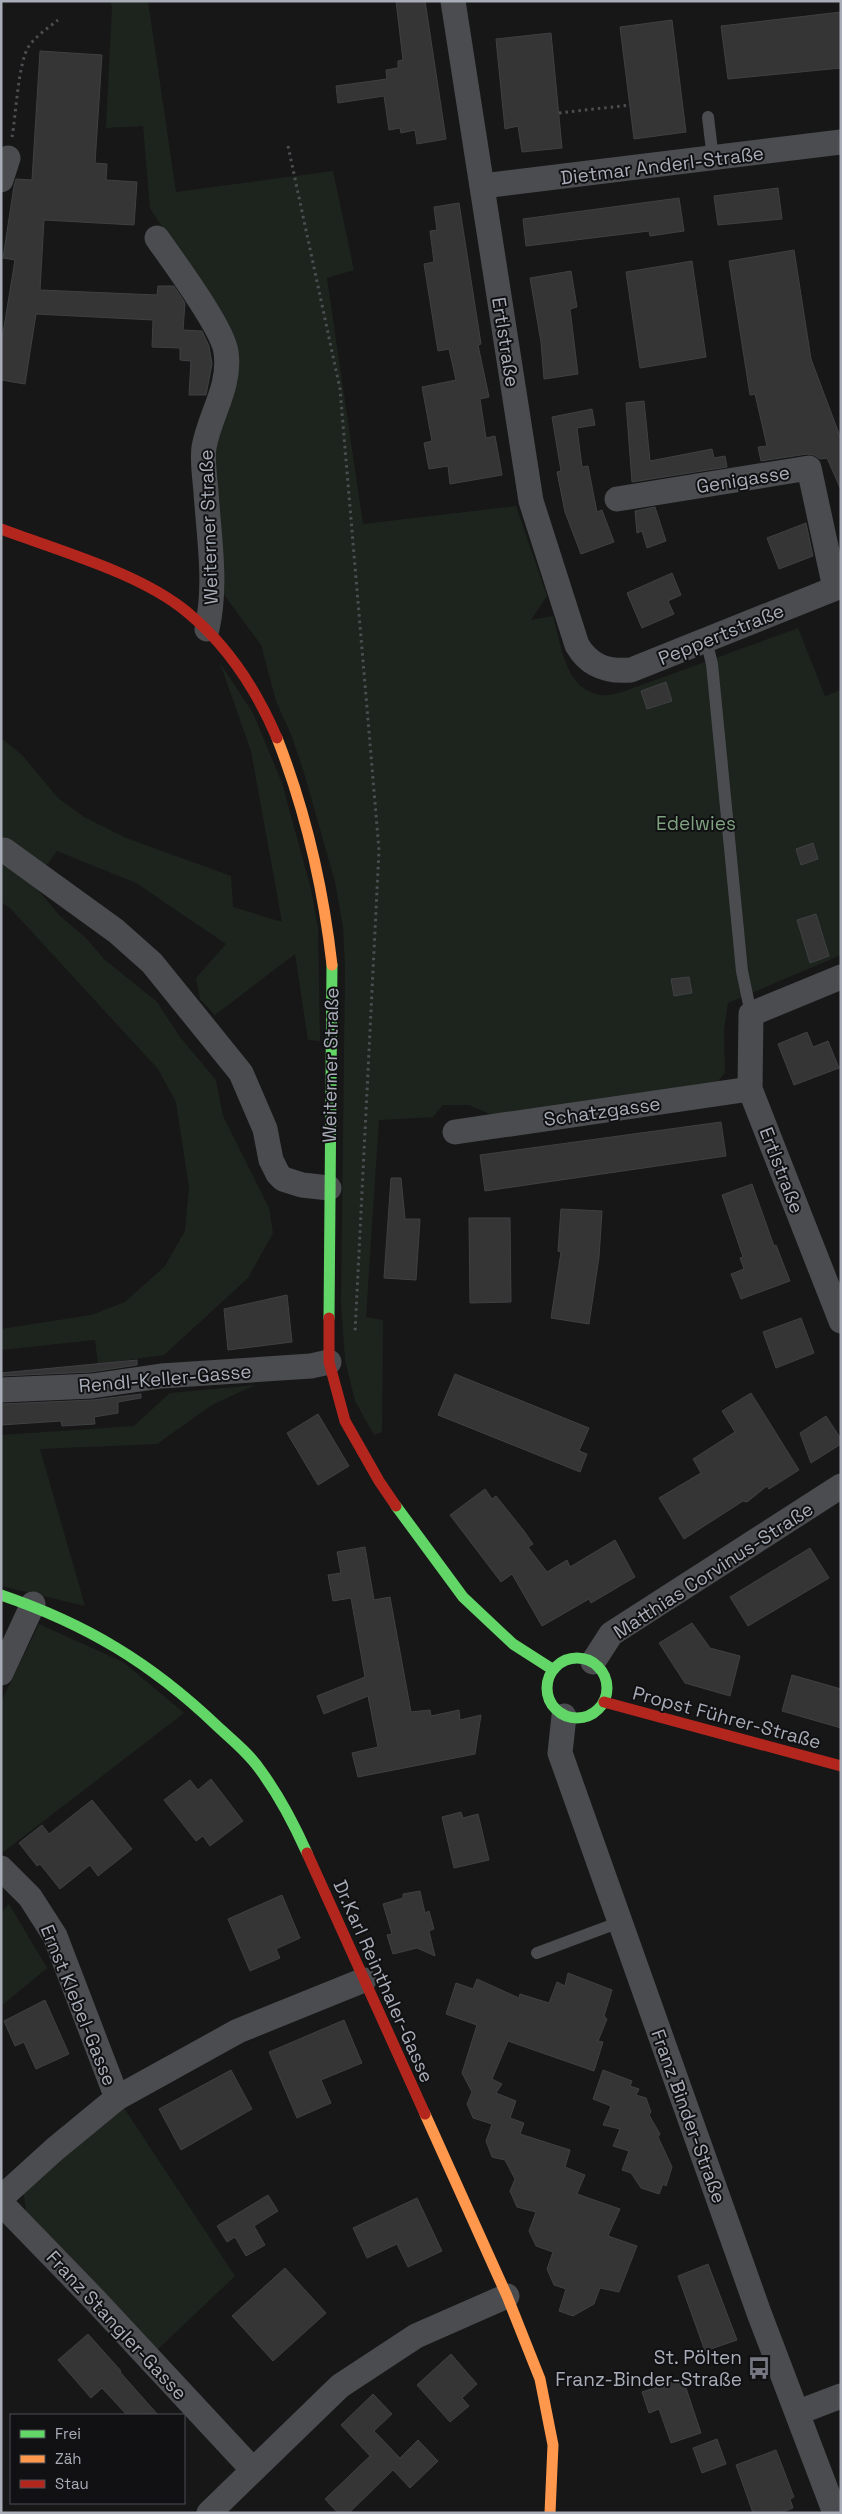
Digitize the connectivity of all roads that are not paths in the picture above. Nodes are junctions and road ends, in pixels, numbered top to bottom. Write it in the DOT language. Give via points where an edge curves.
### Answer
graph roads {
  1 [pos="453,1"];
  2 [pos="708,117"];
  3 [pos="841,142"];
  4 [pos="713,159"];
  5 [pos="483,186"];
  6 [pos="157,238"];
  7 [pos="617,499"];
  8 [pos="1,529"];
  9 [pos="838,587"];
  10 [pos="207,629"];
  11 [pos="706,640"];
  12 [pos="599,667"];
  13 [pos="4,850"];
  14 [pos="841,977"];
  15 [pos="751,1014"];
  16 [pos="750,1089"];
  17 [pos="455,1132"];
  18 [pos="329,1188"];
  19 [pos="841,1321"];
  20 [pos="329,1362"];
  21 [pos="1,1390"];
  22 [pos="841,1486"];
  23 [pos="1,1595"];
  24 [pos="32,1604"];
  25 [pos="593,1662"];
  26 [pos="552,1669"];
  27 [pos="1,1672"];
  28 [pos="604,1702"];
  29 [pos="564,1716"];
  30 [pos="841,1766"];
  31 [pos="1,1868"];
  32 [pos="620,1922"];
  33 [pos="537,1953"];
  34 [pos="364,1980"];
  35 [pos="117,2098"];
  36 [pos="1,2198"];
  37 [pos="1,2203"];
  38 [pos="507,2296"];
  39 [pos="841,2396"];
  40 [pos="798,2412"];
  41 [pos="253,2470"];
  42 [pos="210,2513"];
  43 [pos="550,2513"];
  44 [pos="835,2513"];
  1 -- 5 [label="street, Ertlstraße"];
  2 -- 4 [label="lane"];
  3 -- 4 [label="street, Dietmar Anderl-Straße"];
  4 -- 5 [label="street, Dietmar Anderl-Straße"];
  5 -- 12 [label="street, Ertlstraße" via="531,501 577,644 584,657"];
  6 -- 10 [label="street, Weiterner Straße" via="223,340 226,352 224,391 208,425 203,450 212,579 212,606"];
  7 -- 9 [label="street, Genigasse" via="809,468"];
  8 -- 10 [label="street, Weiterner Straße" via="163,596"];
  9 -- 11 [label="street, Peppertstraße"];
  10 -- 18 [label="street, Weiterner Straße" via="243,674 279,742 322,886 332,968"];
  11 -- 12 [label="street, Peppertstraße" via="631,670 613,672"];
  11 -- 15 [label="lane" via="712,664 742,971"];
  13 -- 18 [label="street" via="116,931 152,963 240,1073 265,1129 270,1160 278,1174 302,1185"];
  14 -- 15 [label="street"];
  15 -- 16 [label="street, Ertlstraße"];
  16 -- 17 [label="street, Schatzgasse"];
  16 -- 19 [label="street, Ertlstraße"];
  18 -- 20 [label="street, Weiterner Straße"];
  20 -- 21 [label="street, Rendl-Keller-Gasse" via="161,1376 92,1386"];
  20 -- 26 [label="street, Weiterner Straße" via="345,1421 400,1512 463,1597 512,1644"];
  22 -- 25 [label="street, Matthias Corvinus-Straße" via="611,1634"];
  23 -- 24 [label="street, Dr.Karl Reinthaler-Gasse"];
  24 -- 27 [label="street"];
  24 -- 34 [label="street, Dr.Karl Reinthaler-Gasse" via="132,1653 188,1696 257,1764 290,1816"];
  25 -- 26 [label="street" via="571,1658"];
  25 -- 28 [label="street" via="600,1668 607,1684"];
  26 -- 29 [label="street" via="546,1686 547,1696"];
  28 -- 29 [label="street" via="587,1716"];
  28 -- 30 [label="street, Propst Führer-Straße"];
  29 -- 32 [label="street, Franz Binder-Straße" via="560,1753"];
  31 -- 35 [label="street, Ernst Klebel-Gasse" via="30,1897 55,1936"];
  32 -- 33 [label="lane"];
  32 -- 40 [label="street, Franz Binder-Straße" via="756,2304"];
  34 -- 35 [label="street" via="238,2031"];
  34 -- 38 [label="street, Dr.Karl Reinthaler-Gasse"];
  35 -- 36 [label="street"];
  37 -- 41 [label="street, Franz Stangler-Gasse"];
  38 -- 41 [label="street" via="416,2336 340,2386"];
  38 -- 43 [label="street, Dr.Karl Reinthaler-Gasse" via="540,2379 550,2426 553,2445"];
  39 -- 40 [label="street"];
  40 -- 44 [label="street, Franz Binder-Straße"];
  41 -- 42 [label="street"];
}
